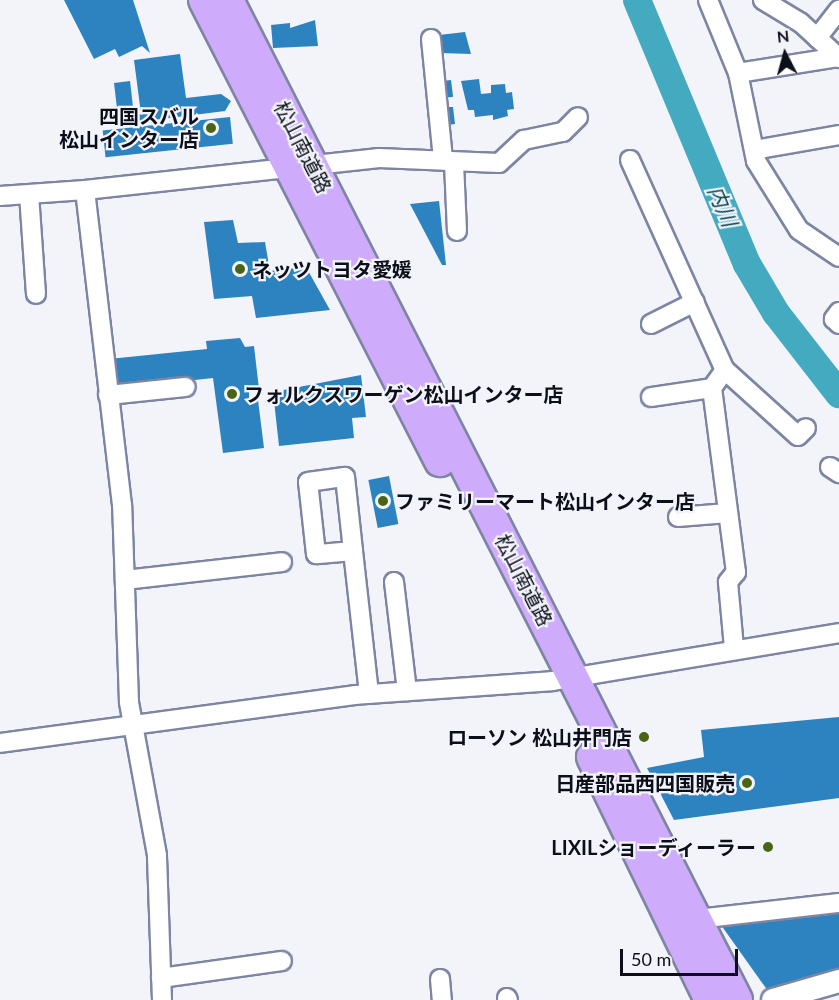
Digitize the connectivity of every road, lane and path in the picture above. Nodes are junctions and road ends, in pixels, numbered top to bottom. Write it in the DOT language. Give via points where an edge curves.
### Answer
graph roads {
  1 [pos="204,0"];
  2 [pos="228,0"];
  3 [pos="708,0"];
  4 [pos="763,0"];
  5 [pos="838,16"];
  6 [pos="817,38"];
  7 [pos="431,39"];
  8 [pos="839,58"];
  9 [pos="738,73"];
  10 [pos="578,117"];
  11 [pos="839,135"];
  12 [pos="754,150"];
  13 [pos="630,160"];
  14 [pos="449,162"];
  15 [pos="300,166"];
  16 [pos="85,190"];
  17 [pos="29,194"];
  18 [pos="0,196"];
  19 [pos="457,231"];
  20 [pos="839,257"];
  21 [pos="36,294"];
  22 [pos="694,302"];
  23 [pos="839,312"];
  24 [pos="651,324"];
  25 [pos="839,324"];
  26 [pos="725,370"];
  27 [pos="186,387"];
  28 [pos="712,388"];
  29 [pos="108,395"];
  30 [pos="651,397"];
  31 [pos="806,428"];
  32 [pos="728,513"];
  33 [pos="678,517"];
  34 [pos="353,550"];
  35 [pos="282,562"];
  36 [pos="125,580"];
  37 [pos="394,582"];
  38 [pos="839,633"];
  39 [pos="734,648"];
  40 [pos="562,677"];
  41 [pos="407,691"];
  42 [pos="369,694"];
  43 [pos="132,724"];
  44 [pos="0,743"];
  45 [pos="839,903"];
  46 [pos="684,921"];
  47 [pos="282,961"];
  48 [pos="161,978"];
  49 [pos="440,979"];
  50 [pos="839,981"];
  51 [pos="162,1000"];
  52 [pos="442,1000"];
  53 [pos="710,1000"];
  54 [pos="737,1000"];
  55 [pos="773,1000"];
  1 -- 15 [label="highway, 松山南道路"];
  2 -- 15 [label="highway, 松山南道路"];
  3 -- 9 [label="street"];
  4 -- 6 [label="street"];
  5 -- 6 [label="street"];
  6 -- 8 [label="street"];
  7 -- 14 [label="street"];
  8 -- 9 [label="street"];
  9 -- 12 [label="street"];
  10 -- 14 [label="street" via="563,132 524,140 499,163"];
  11 -- 12 [label="street"];
  12 -- 20 [label="street" via="799,231"];
  13 -- 22 [label="street"];
  14 -- 15 [label="street" via="379,158"];
  14 -- 19 [label="street"];
  15 -- 16 [label="street"];
  15 -- 40 [label="highway, 松山南道路"];
  16 -- 17 [label="street"];
  16 -- 29 [label="street"];
  17 -- 18 [label="street"];
  17 -- 21 [label="street"];
  22 -- 24 [label="street"];
  22 -- 26 [label="street"];
  23 -- 25 [label="street" via="834,319"];
  26 -- 28 [label="street"];
  26 -- 31 [label="street" via="798,436"];
  27 -- 29 [label="street"];
  28 -- 30 [label="street"];
  28 -- 32 [label="street"];
  29 -- 36 [label="street"];
  32 -- 33 [label="street"];
  32 -- 39 [label="street" via="736,572 728,582"];
  34 -- 42 [label="street"];
  35 -- 36 [label="street"];
  36 -- 43 [label="street"];
  37 -- 41 [label="street"];
  38 -- 39 [label="street"];
  39 -- 40 [label="street"];
  40 -- 41 [label="street"];
  40 -- 46 [label="highway, 松山南道路"];
  41 -- 42 [label="street"];
  42 -- 43 [label="street"];
  43 -- 44 [label="street"];
  43 -- 48 [label="street" via="157,855"];
  45 -- 46 [label="street"];
  46 -- 53 [label="highway, 松山南道路"];
  46 -- 54 [label="highway, 松山南道路"];
  47 -- 48 [label="street"];
  48 -- 51 [label="street"];
  49 -- 52 [label="street"];
  50 -- 55 [label="street"];
}
